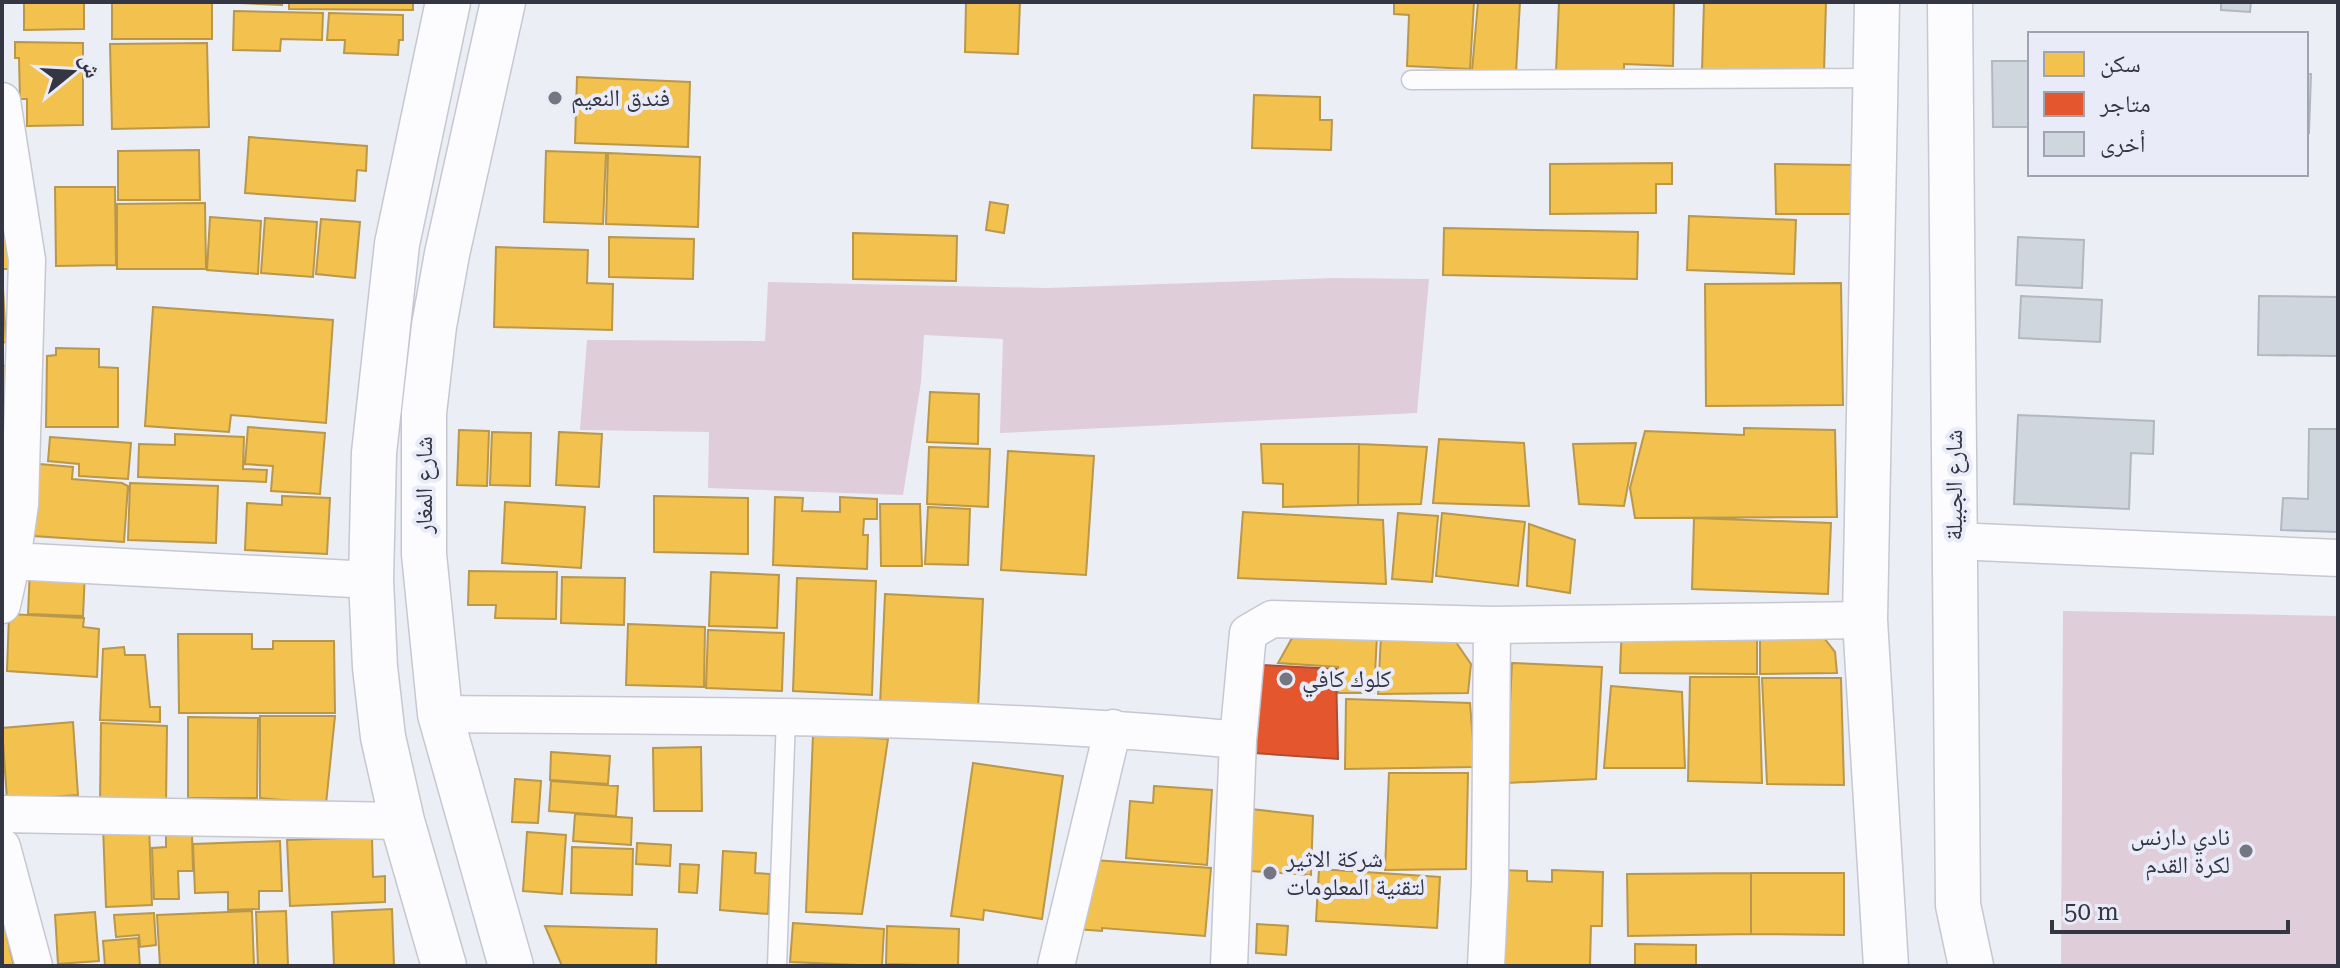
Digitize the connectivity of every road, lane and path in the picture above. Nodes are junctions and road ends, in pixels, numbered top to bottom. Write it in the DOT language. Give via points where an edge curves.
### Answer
graph roads {
  1 [pos="448,2"];
  2 [pos="503,2"];
  3 [pos="1877,2"];
  4 [pos="1950,2"];
  5 [pos="1876,78"];
  6 [pos="1411,80"];
  7 [pos="2,101"];
  8 [pos="397,244"];
  9 [pos="447,254"];
  10 [pos="1954,541"];
  11 [pos="2338,558"];
  12 [pos="12,561"];
  13 [pos="371,580"];
  14 [pos="2,605"];
  15 [pos="1865,620"];
  16 [pos="1492,625"];
  17 [pos="440,714"];
  18 [pos="786,717"];
  19 [pos="1113,728"];
  20 [pos="1238,740"];
  21 [pos="2,814"];
  22 [pos="402,821"];
  23 [pos="2,847"];
  24 [pos="34,966"];
  25 [pos="444,966"];
  26 [pos="511,966"];
  27 [pos="777,966"];
  28 [pos="1056,966"];
  29 [pos="1229,966"];
  30 [pos="1486,966"];
  31 [pos="1886,966"];
  32 [pos="1971,966"];
  1 -- 8 [label="main road, شارع المغار"];
  2 -- 9 [label="main road, شارع المغار"];
  3 -- 5 [label="main road"];
  4 -- 10 [label="main road, شارع الجبيلة"];
  5 -- 6 [label="lane"];
  5 -- 15 [label="main road"];
  7 -- 12 [label="street" via="27,260 20,504"];
  8 -- 9 [label="main road"];
  8 -- 13 [label="main road, شارع المغار" via="374,453"];
  9 -- 17 [label="main road, شارع المغار" via="424,413 424,554"];
  10 -- 11 [label="street"];
  10 -- 32 [label="main road, شارع الجبيلة" via="1958,905"];
  12 -- 13 [label="street"];
  12 -- 14 [label="street"];
  13 -- 22 [label="main road, شارع المغار" via="383,737"];
  15 -- 16 [label="street"];
  15 -- 31 [label="main road"];
  16 -- 20 [label="street" via="1272,619 1258,625 1248,633"];
  16 -- 30 [label="street"];
  17 -- 18 [label="street"];
  17 -- 26 [label="main road, شارع المغار"];
  18 -- 19 [label="street"];
  18 -- 27 [label="lane"];
  19 -- 20 [label="street"];
  19 -- 28 [label="street"];
  20 -- 29 [label="street"];
  21 -- 22 [label="street"];
  22 -- 25 [label="main road, شارع المغار"];
  23 -- 24 [label="street"];
}
